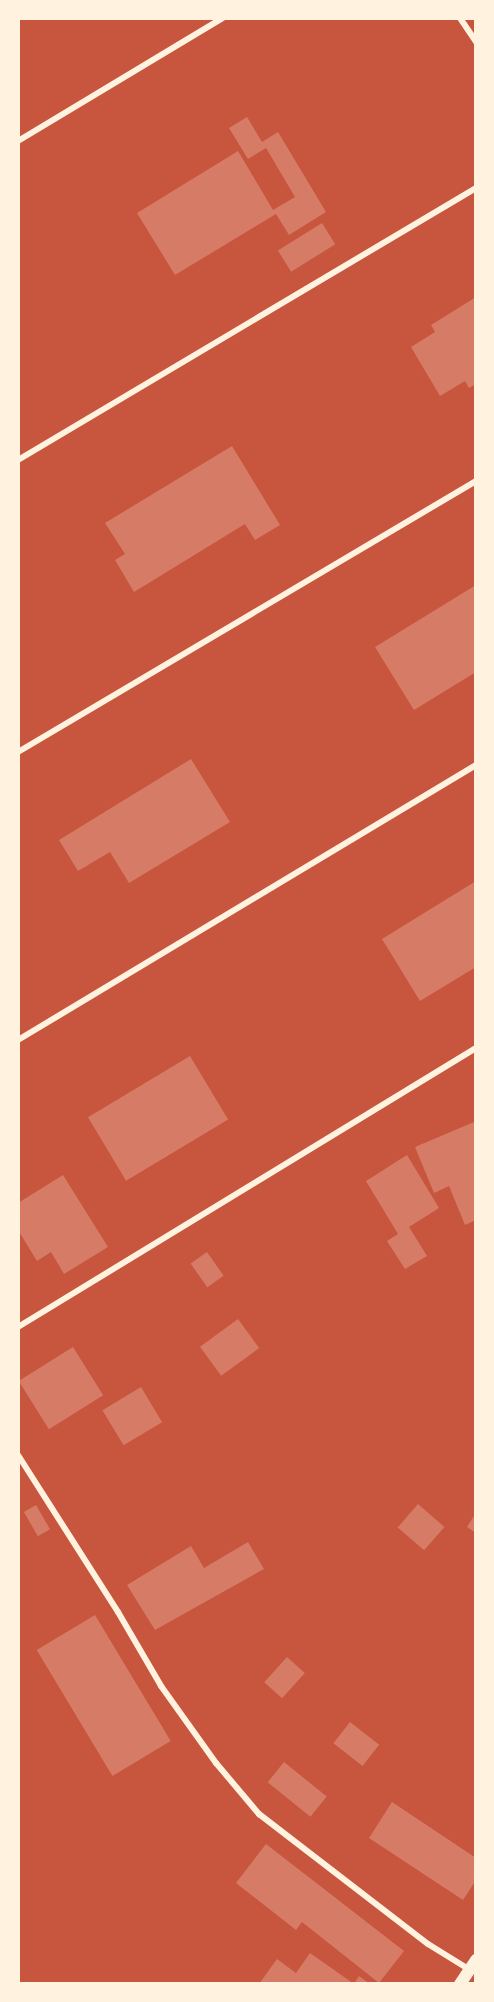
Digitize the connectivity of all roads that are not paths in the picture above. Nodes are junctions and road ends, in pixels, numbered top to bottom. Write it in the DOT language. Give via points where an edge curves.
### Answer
graph roads {
  1 [pos="223,18"];
  2 [pos="460,18"];
  3 [pos="476,42"];
  4 [pos="18,141"];
  5 [pos="476,188"];
  6 [pos="18,460"];
  7 [pos="476,481"];
  8 [pos="18,752"];
  9 [pos="476,765"];
  10 [pos="18,1040"];
  11 [pos="476,1048"];
  12 [pos="18,1327"];
  13 [pos="18,1455"];
  14 [pos="473,1965"];
  15 [pos="460,1984"];
  1 -- 4 [label="street"];
  2 -- 3 [label="street"];
  5 -- 6 [label="street"];
  7 -- 8 [label="street"];
  9 -- 10 [label="street"];
  11 -- 12 [label="street"];
  13 -- 14 [label="street" via="161,1686 216,1763 259,1814 428,1944"];
  14 -- 15 [label="main road"];
}
